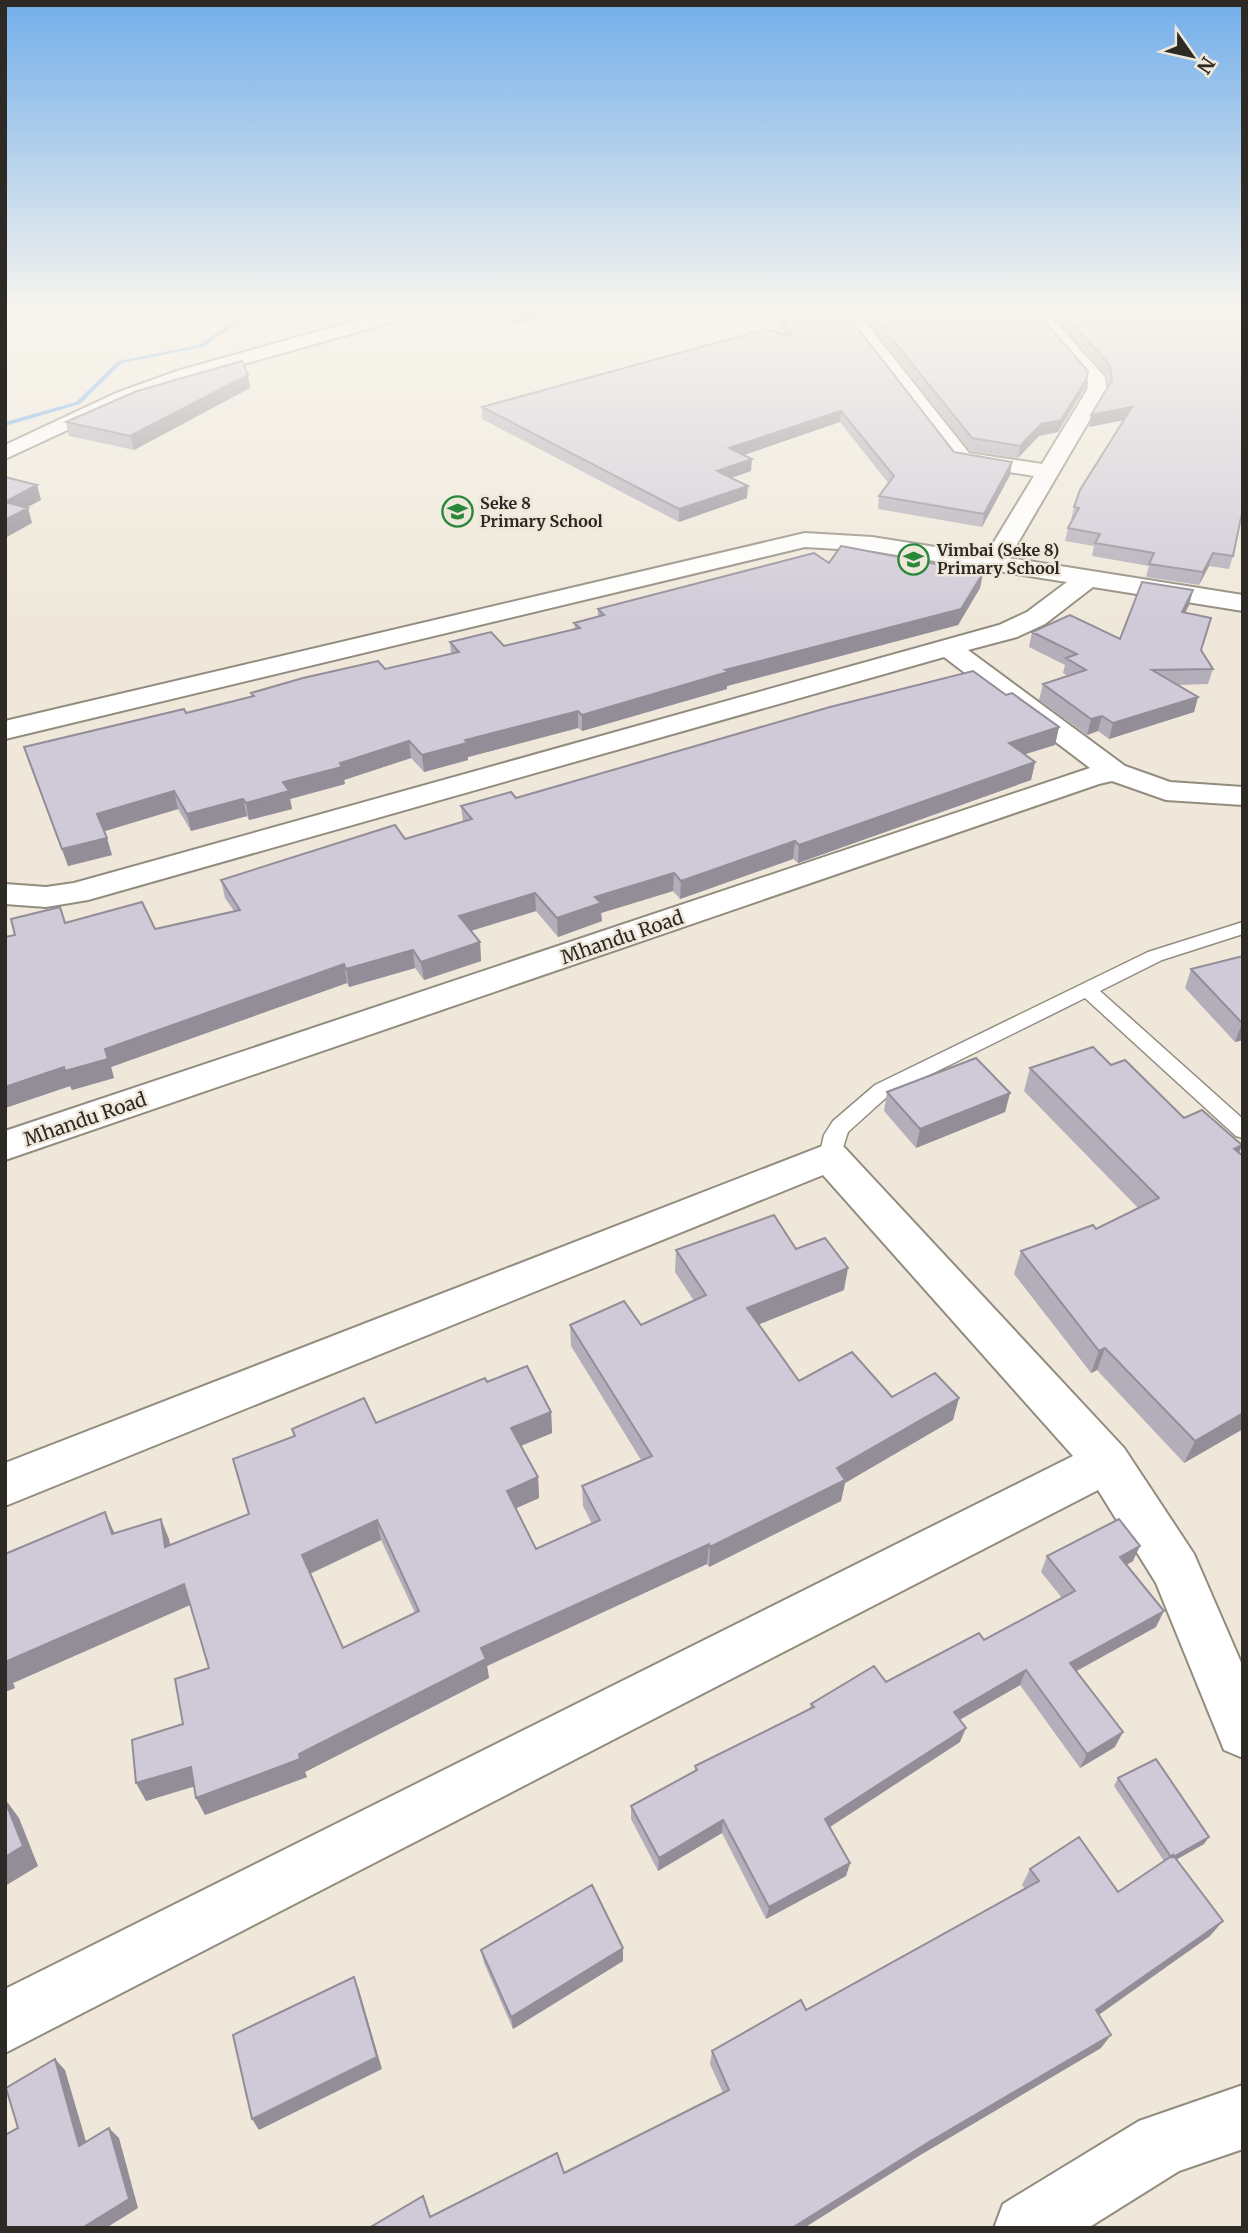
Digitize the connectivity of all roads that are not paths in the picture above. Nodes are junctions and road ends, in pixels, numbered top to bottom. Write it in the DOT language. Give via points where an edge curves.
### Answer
graph roads {
  1 [pos="90,412"];
  2 [pos="926,412"];
  3 [pos="1084,412"];
  4 [pos="5,453"];
  5 [pos="1049,472"];
  6 [pos="993,564"];
  7 [pos="1087,579"];
  8 [pos="1243,603"];
  9 [pos="948,648"];
  10 [pos="5,730"];
  11 [pos="1114,772"];
  12 [pos="1243,796"];
  13 [pos="5,894"];
  14 [pos="1243,928"];
  15 [pos="1087,989"];
  16 [pos="1243,1131"];
  17 [pos="5,1146"];
  18 [pos="830,1157"];
  19 [pos="1107,1462"];
  20 [pos="5,1485"];
  21 [pos="1243,1731"];
  22 [pos="5,2022"];
  23 [pos="1243,2117"];
  24 [pos="1027,2228"];
  1 -- 4 [label="street"];
  2 -- 5 [label="street" via="962,458"];
  3 -- 5 [label="street"];
  5 -- 6 [label="street"];
  6 -- 7 [label="street"];
  6 -- 10 [label="street" via="872,544 805,540"];
  7 -- 8 [label="street"];
  7 -- 9 [label="street" via="1036,618"];
  9 -- 11 [label="street"];
  9 -- 13 [label="street" via="76,893 46,897"];
  11 -- 12 [label="street" via="1166,790"];
  11 -- 17 [label="street, Mhandu Road"];
  14 -- 15 [label="lane" via="1155,956"];
  15 -- 16 [label="lane"];
  15 -- 18 [label="lane" via="882,1090 850,1114 831,1138"];
  18 -- 19 [label="street"];
  18 -- 20 [label="street"];
  19 -- 21 [label="street" via="1176,1570"];
  19 -- 22 [label="street"];
  23 -- 24 [label="street" via="1162,2144"];
}
